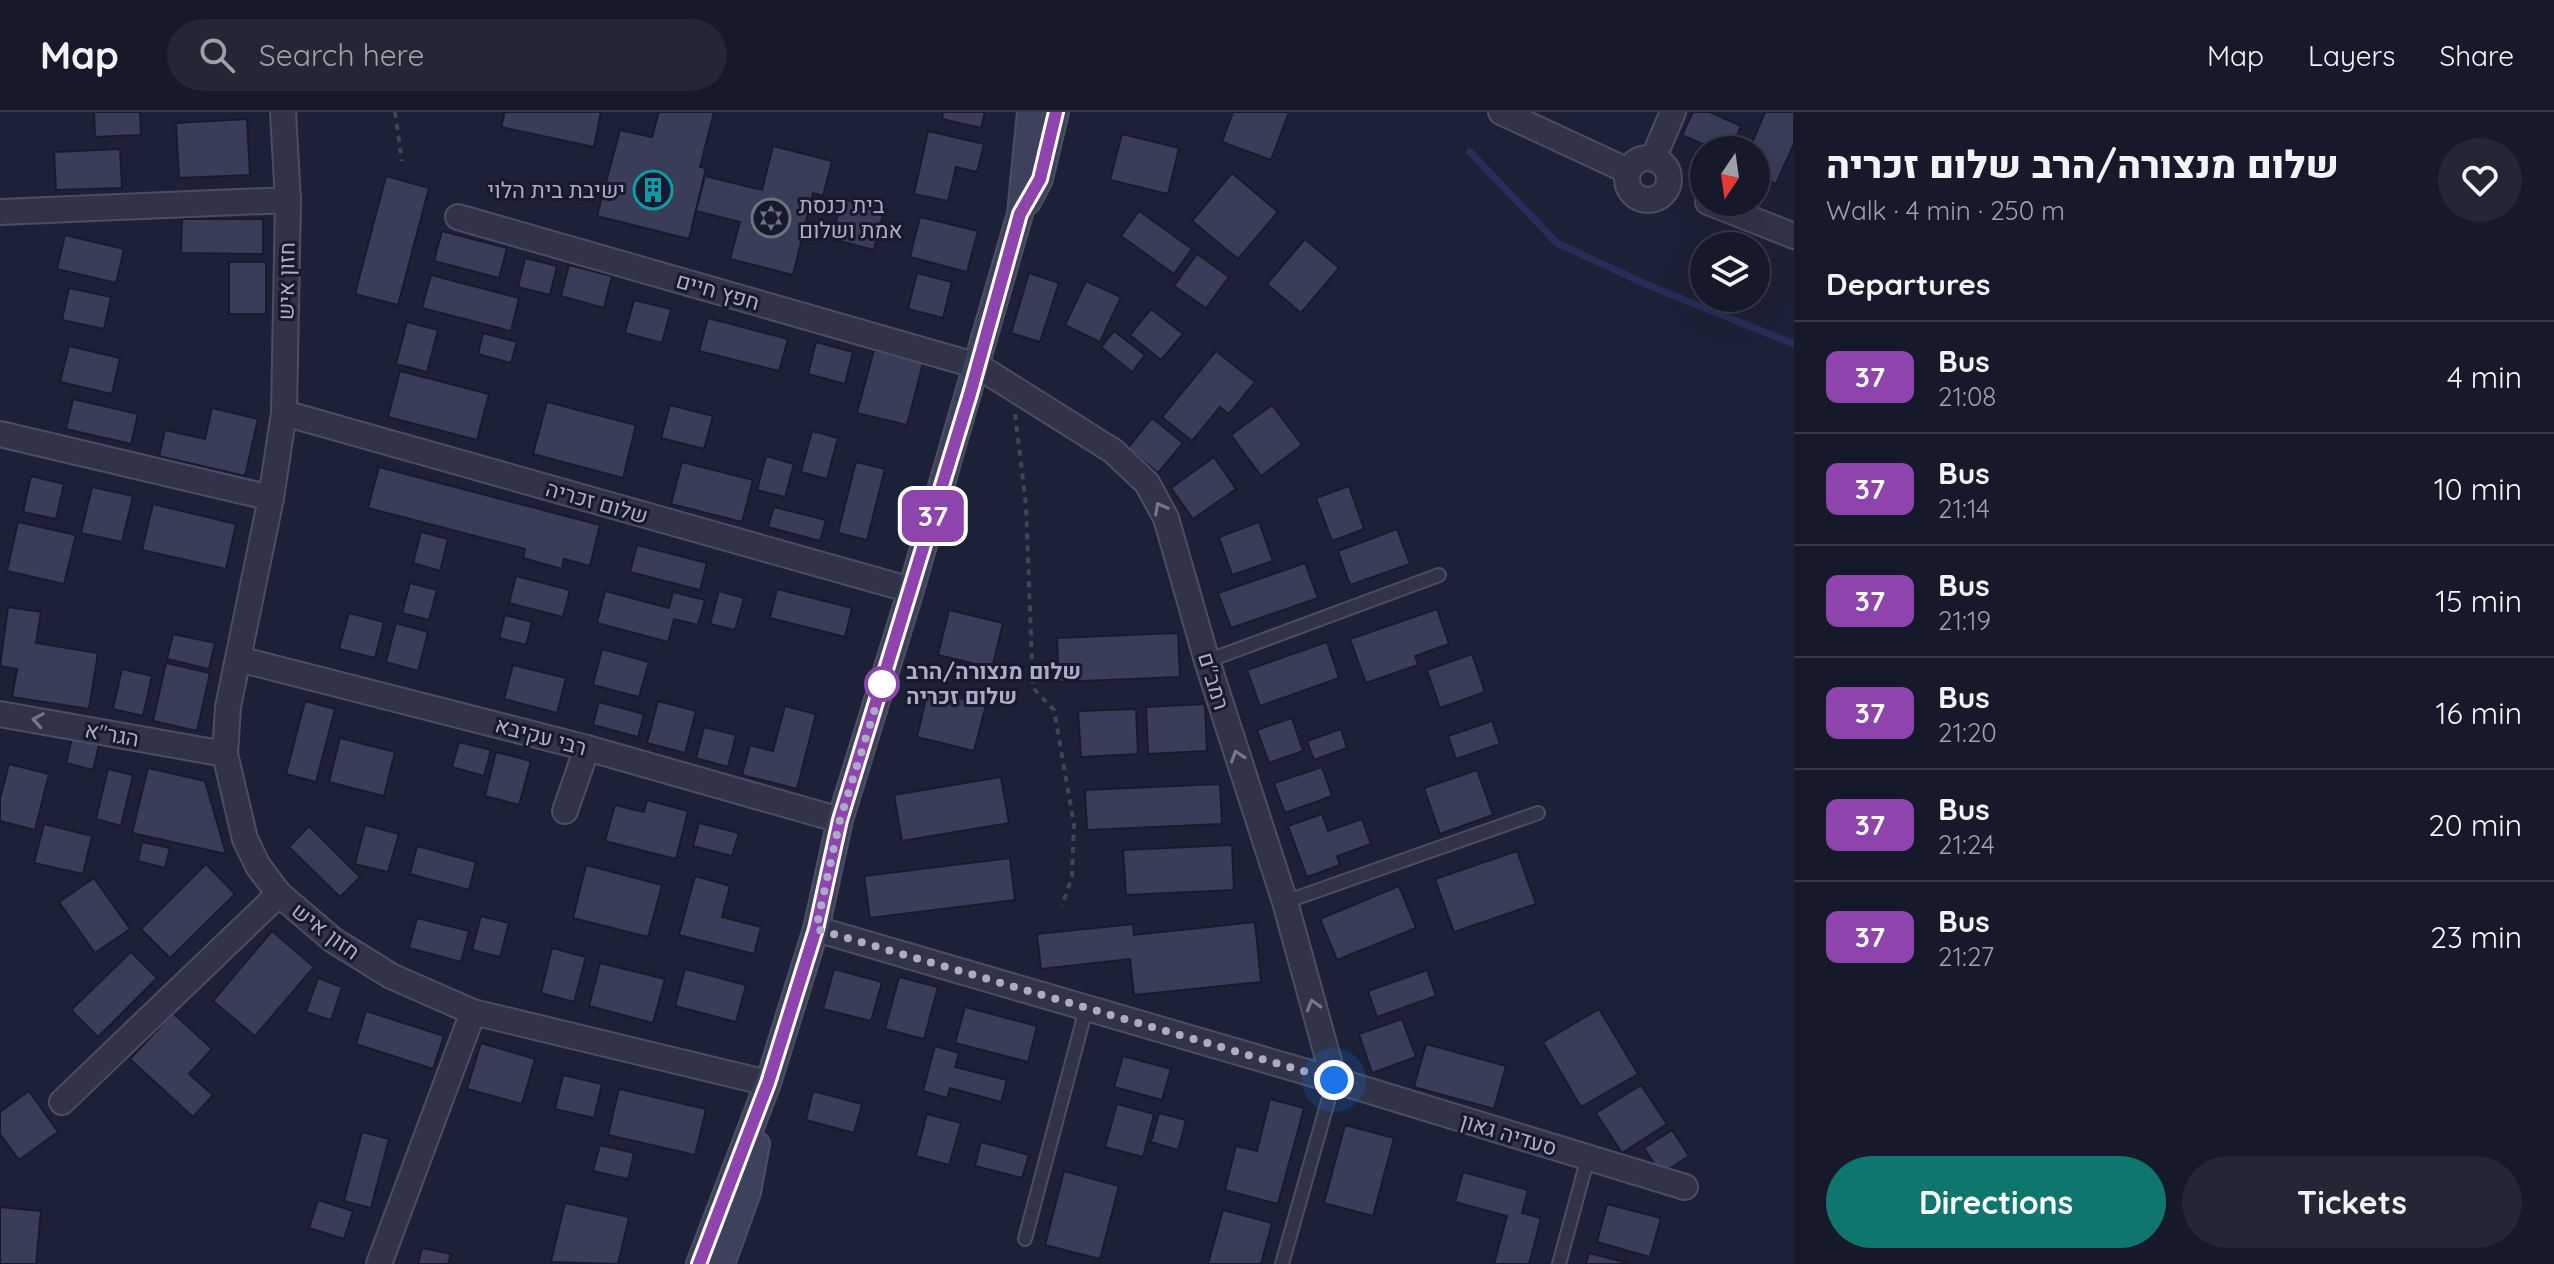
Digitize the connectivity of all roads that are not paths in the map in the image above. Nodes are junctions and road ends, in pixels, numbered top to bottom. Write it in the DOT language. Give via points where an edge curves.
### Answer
graph roads {
  1 [pos="283,112"];
  2 [pos="1030,112"];
  3 [pos="1056,112"];
  4 [pos="1501,112"];
  5 [pos="1673,112"];
  6 [pos="1653,159"];
  7 [pos="1628,171"];
  8 [pos="1667,186"];
  9 [pos="1690,195"];
  10 [pos="288,200"];
  11 [pos="0,212"];
  12 [pos="1020,214"];
  13 [pos="1744,216"];
  14 [pos="458,217"];
  15 [pos="1794,236"];
  16 [pos="978,366"];
  17 [pos="284,413"];
  18 [pos="0,434"];
  19 [pos="271,498"];
  20 [pos="1439,575"];
  21 [pos="911,590"];
  22 [pos="239,659"];
  23 [pos="1207,661"];
  24 [pos="0,714"];
  25 [pos="587,748"];
  26 [pos="225,754"];
  27 [pos="565,811"];
  28 [pos="1538,813"];
  29 [pos="840,820"];
  30 [pos="279,894"];
  31 [pos="1285,902"];
  32 [pos="816,929"];
  33 [pos="1086,1009"];
  34 [pos="473,1012"];
  35 [pos="1334,1080"];
  36 [pos="768,1083"];
  37 [pos="62,1102"];
  38 [pos="1588,1157"];
  39 [pos="1685,1187"];
  40 [pos="1025,1239"];
  41 [pos="379,1264"];
  42 [pos="699,1264"];
  43 [pos="722,1264"];
  44 [pos="1282,1264"];
  45 [pos="1559,1264"];
  1 -- 10 [label="street, חזון איש"];
  2 -- 12 [label="street"];
  3 -- 12 [label="street" via="1040,179"];
  4 -- 7 [label="street"];
  5 -- 6 [label="street"];
  6 -- 7 [label="street" via="1639,160"];
  6 -- 8 [label="street" via="1664,166"];
  7 -- 8 [label="street" via="1628,186 1642,199 1656,197"];
  8 -- 9 [label="street"];
  10 -- 11 [label="street"];
  10 -- 17 [label="street, חזון איש"];
  12 -- 16 [label="street"];
  13 -- 15 [label="street"];
  14 -- 16 [label="street, חפץ חיים"];
  16 -- 21 [label="street"];
  23 -- 16 [label="street, רמב\"ם, one-way" via="1166,518 1147,483 1113,451"];
  17 -- 19 [label="street, חזון איש"];
  17 -- 21 [label="street, שלום זכריה"];
  18 -- 19 [label="street"];
  19 -- 22 [label="street, חזון איש"];
  20 -- 23 [label="lane"];
  21 -- 29 [label="street"];
  22 -- 25 [label="street, רבי עקיבא"];
  22 -- 26 [label="street, חזון איש"];
  31 -- 23 [label="street, רמב\"ם, one-way"];
  26 -- 24 [label="street, הגר\"א, one-way"];
  25 -- 27 [label="street"];
  25 -- 29 [label="street, רבי עקיבא"];
  26 -- 30 [label="street, חזון איש" via="245,839"];
  28 -- 31 [label="lane"];
  29 -- 32 [label="street"];
  30 -- 34 [label="street, חזון איש" via="333,940 379,969"];
  30 -- 37 [label="street"];
  35 -- 31 [label="street, רמב\"ם, one-way"];
  32 -- 33 [label="street, סעדיה גאון"];
  32 -- 36 [label="street"];
  33 -- 35 [label="street, סעדיה גאון"];
  33 -- 40 [label="lane"];
  34 -- 36 [label="street, חזון איש"];
  34 -- 41 [label="street"];
  35 -- 38 [label="street, סעדיה גאון"];
  35 -- 44 [label="lane"];
  36 -- 42 [label="street"];
  36 -- 43 [label="street" via="748,1192"];
  38 -- 39 [label="street, סעדיה גאון"];
  38 -- 45 [label="lane"];
}
